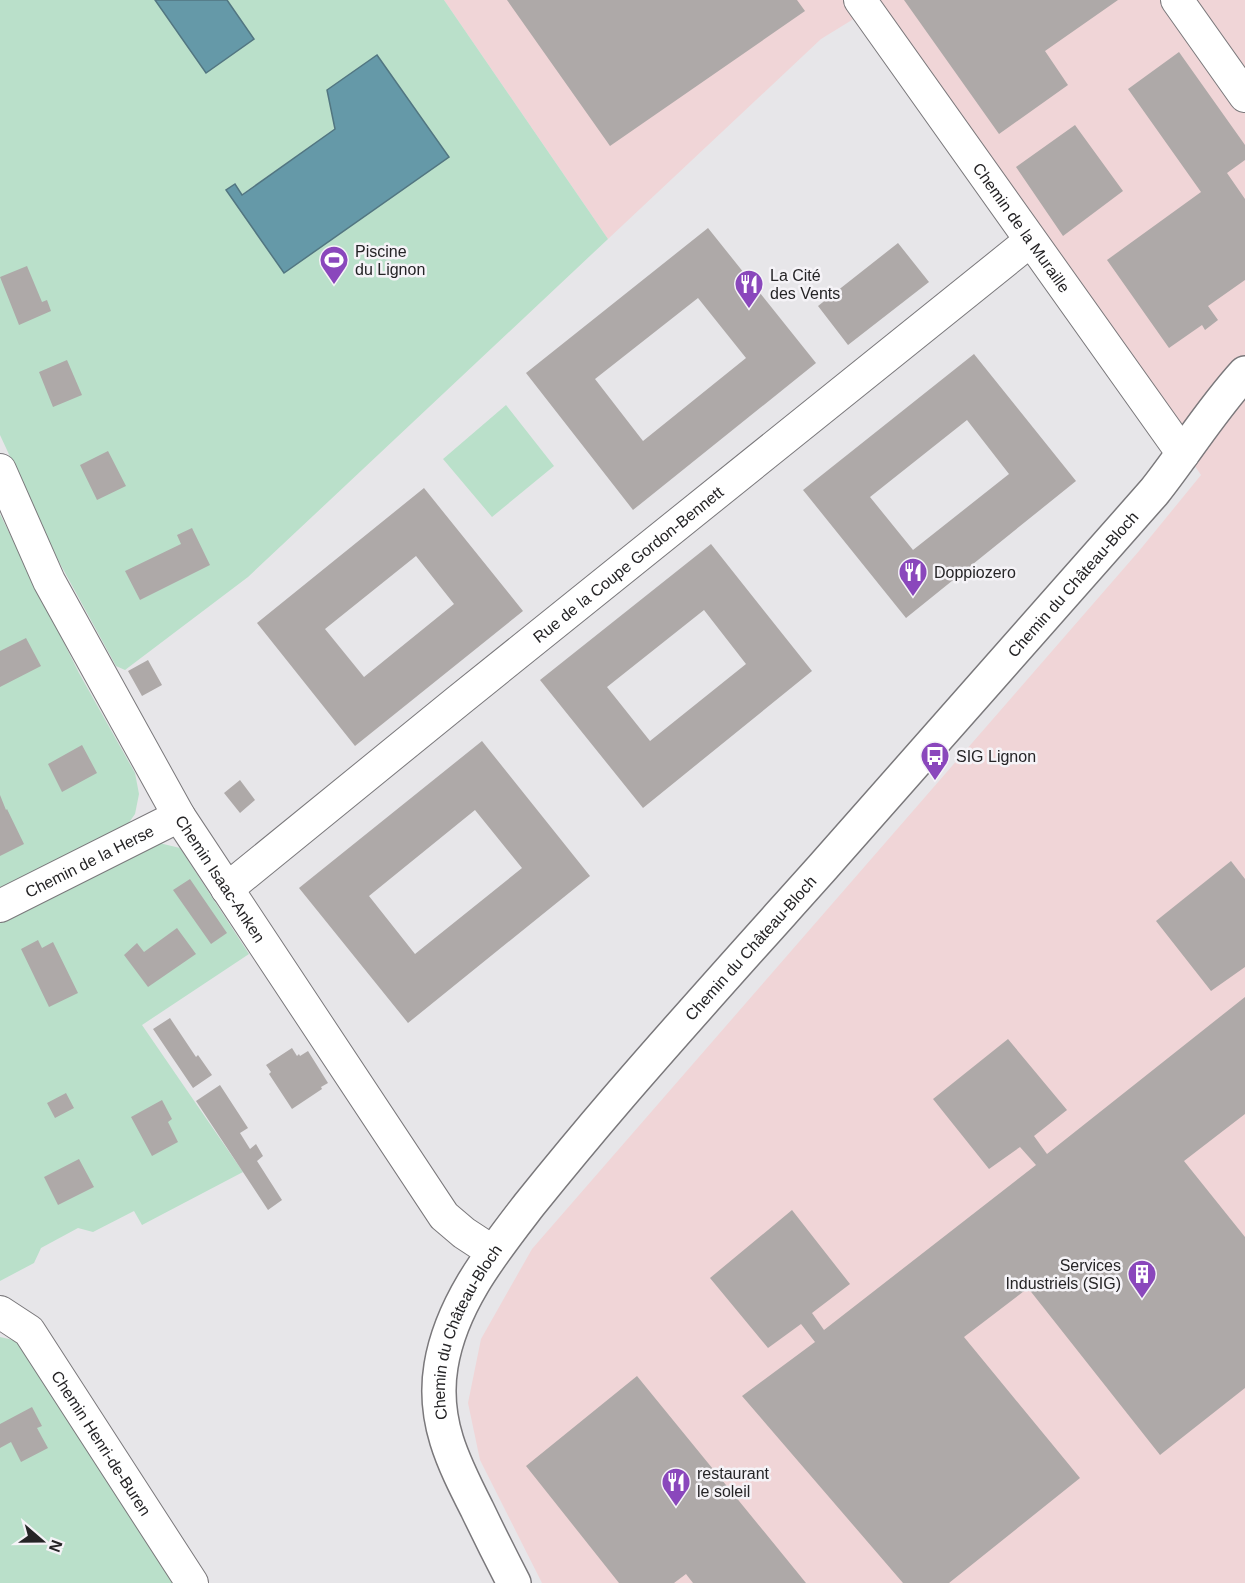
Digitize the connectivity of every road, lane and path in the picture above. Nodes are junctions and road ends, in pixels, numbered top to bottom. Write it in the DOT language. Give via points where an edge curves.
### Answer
graph roads {
  1 [pos="860,0"];
  2 [pos="1177,0"];
  3 [pos="1245,96"];
  4 [pos="1030,241"];
  5 [pos="1245,373"];
  6 [pos="1183,454"];
  7 [pos="0,470"];
  8 [pos="179,816"];
  9 [pos="227,890"];
  10 [pos="0,906"];
  11 [pos="493,1252"];
  12 [pos="0,1312"];
  13 [pos="192,1583"];
  14 [pos="514,1583"];
  1 -- 4 [label="street, Chemin de la Muraille"];
  2 -- 3 [label="street"];
  4 -- 6 [label="street, Chemin de la Muraille"];
  4 -- 9 [label="street, Rue de la Coupe Gordon-Bennett"];
  5 -- 6 [label="street, Chemin du Château-Bloch"];
  6 -- 11 [label="street, Chemin du Château-Bloch" via="1154,492 644,1068"];
  7 -- 8 [label="street, Chemin Isaac-Anken" via="49,581"];
  8 -- 9 [label="street, Chemin Isaac-Anken"];
  8 -- 10 [label="street, Chemin de la Herse"];
  9 -- 11 [label="street, Chemin Isaac-Anken" via="444,1216"];
  11 -- 14 [label="street, Chemin du Château-Bloch" via="457,1313 447,1340 440,1374 439,1409 453,1460"];
  12 -- 13 [label="street, Chemin Henri-de-Buren" via="29,1331"];
}
